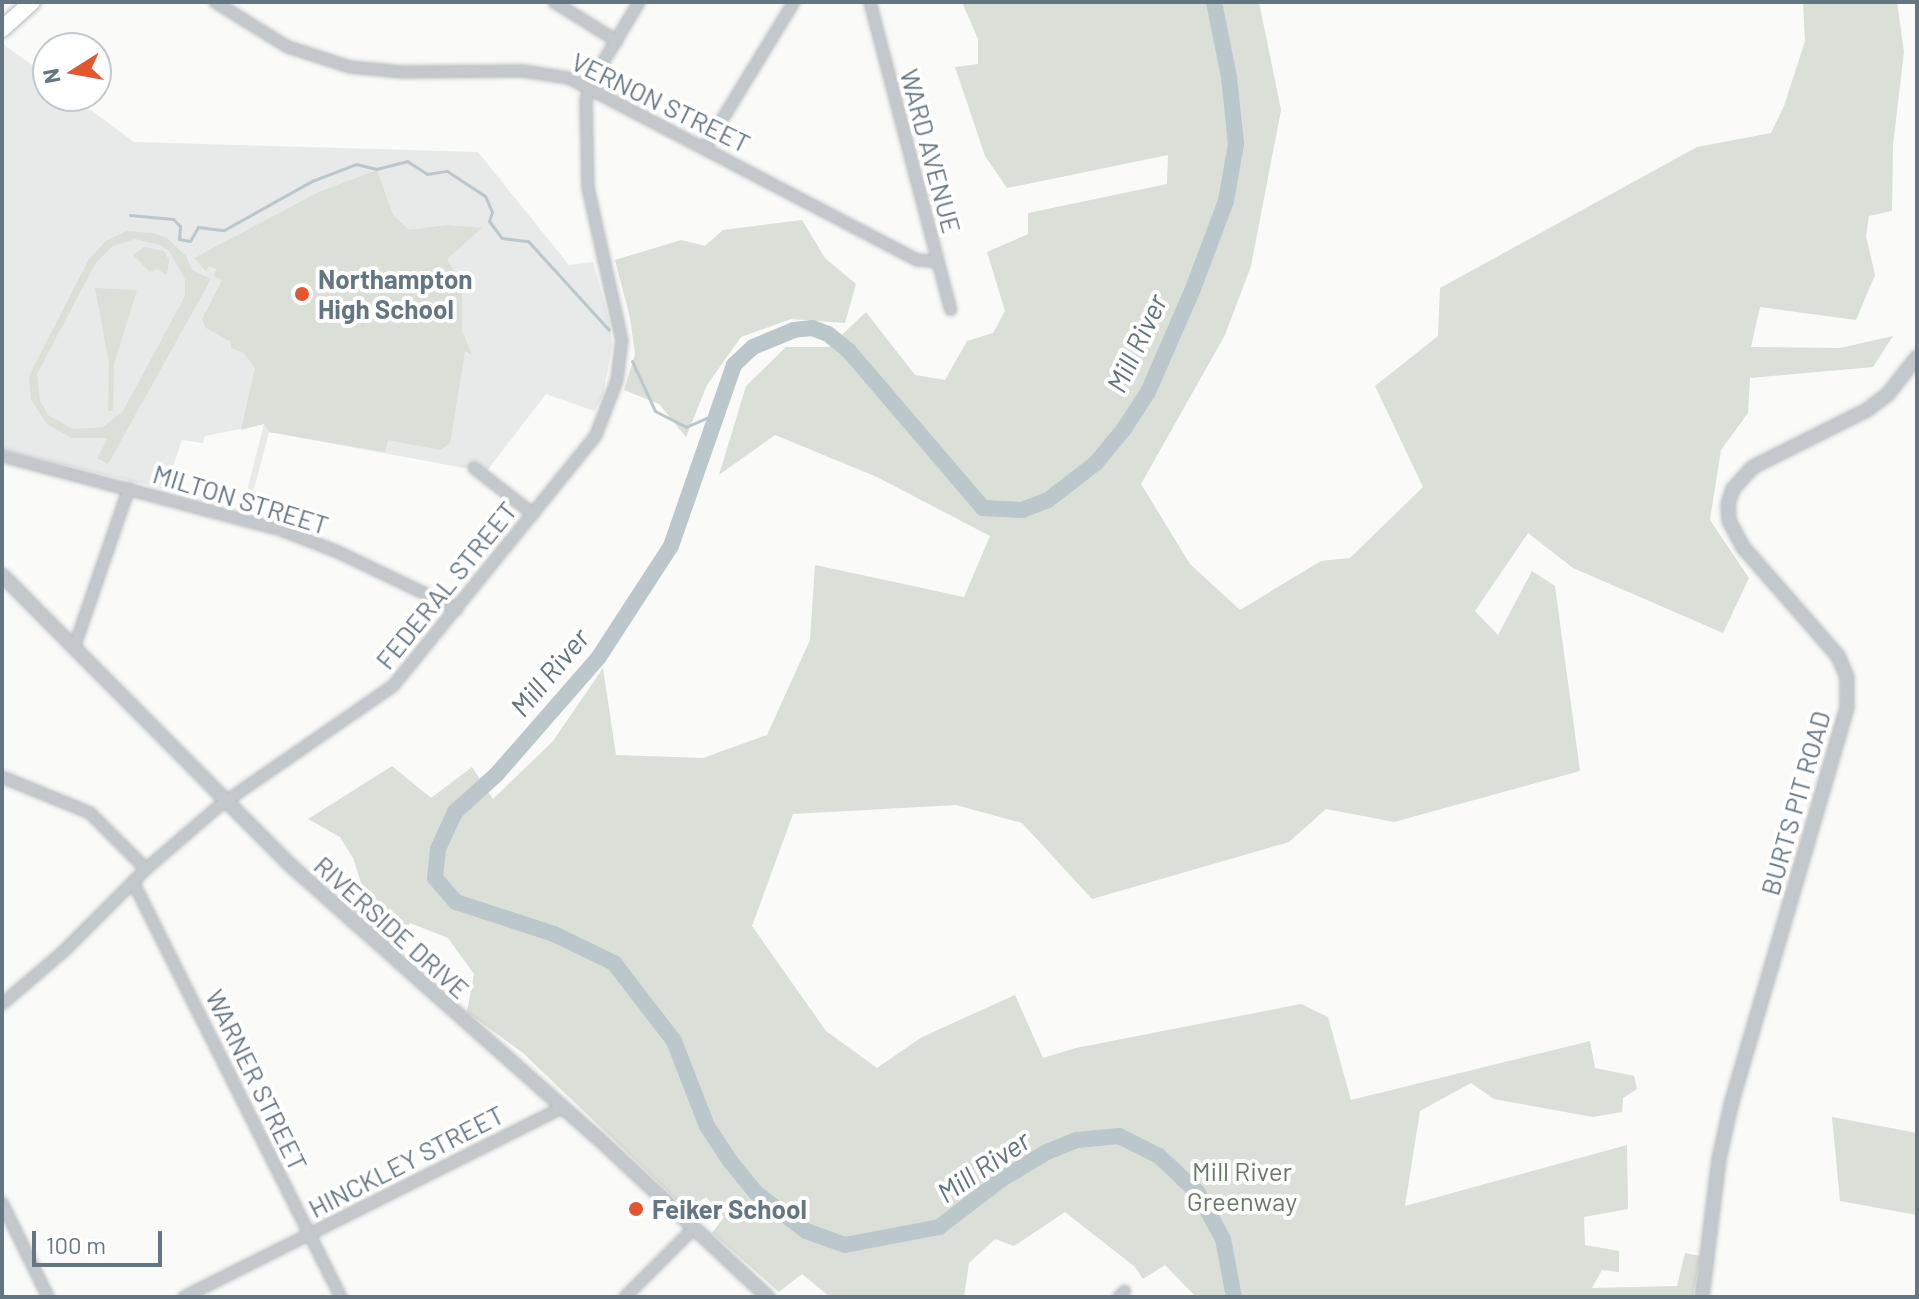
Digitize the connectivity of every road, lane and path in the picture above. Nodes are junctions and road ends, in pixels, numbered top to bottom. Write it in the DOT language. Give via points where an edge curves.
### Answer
graph roads {
  1 [pos="30,2"];
  2 [pos="215,2"];
  3 [pos="554,2"];
  4 [pos="639,2"];
  5 [pos="794,2"];
  6 [pos="870,2"];
  7 [pos="2,18"];
  8 [pos="2,29"];
  9 [pos="617,41"];
  10 [pos="589,87"];
  11 [pos="706,146"];
  12 [pos="938,262"];
  13 [pos="951,310"];
  14 [pos="1917,357"];
  15 [pos="2,456"];
  16 [pos="474,468"];
  17 [pos="129,488"];
  18 [pos="533,514"];
  19 [pos="2,575"];
  20 [pos="457,609"];
  21 [pos="74,648"];
  22 [pos="2,777"];
  23 [pos="226,801"];
  24 [pos="146,869"];
  25 [pos="133,882"];
  26 [pos="5,999"];
  27 [pos="563,1107"];
  28 [pos="2,1203"];
  29 [pos="694,1228"];
  30 [pos="309,1234"];
  31 [pos="48,1297"];
  32 [pos="184,1297"];
  33 [pos="341,1297"];
  34 [pos="625,1297"];
  35 [pos="768,1297"];
  36 [pos="1702,1297"];
  1 -- 7 [label="highway"];
  1 -- 8 [label="highway"];
  2 -- 10 [label="street, VERNON STREET" via="288,47 350,67 553,73"];
  3 -- 9 [label="street"];
  4 -- 9 [label="street"];
  5 -- 11 [label="street"];
  6 -- 12 [label="street, WARD AVENUE"];
  9 -- 10 [label="street"];
  10 -- 11 [label="street, VERNON STREET"];
  10 -- 18 [label="street, FEDERAL STREET" via="588,188 619,317 621,365 596,435"];
  11 -- 12 [label="street, VERNON STREET" via="917,260"];
  12 -- 13 [label="street, WARD AVENUE"];
  14 -- 36 [label="street, BURTS PIT ROAD" via="1888,394 1867,410 1753,467 1738,481 1728,504 1729,521 1743,547 1838,656 1847,677 1847,707 1732,1101 1719,1159"];
  15 -- 17 [label="street, MILTON STREET"];
  16 -- 18 [label="street"];
  17 -- 20 [label="street, MILTON STREET" via="296,535"];
  17 -- 21 [label="street"];
  18 -- 20 [label="street, FEDERAL STREET"];
  19 -- 21 [label="street, RIVERSIDE DRIVE"];
  20 -- 23 [label="street, FEDERAL STREET" via="389,689"];
  21 -- 23 [label="street, RIVERSIDE DRIVE"];
  22 -- 24 [label="street" via="90,813"];
  23 -- 24 [label="street, FEDERAL STREET"];
  23 -- 27 [label="street, RIVERSIDE DRIVE" via="340,911"];
  24 -- 25 [label="street, FEDERAL STREET"];
  25 -- 26 [label="street, FEDERAL STREET"];
  25 -- 30 [label="street, WARNER STREET"];
  27 -- 29 [label="street, RIVERSIDE DRIVE"];
  27 -- 30 [label="street, HINCKLEY STREET"];
  28 -- 31 [label="street"];
  29 -- 34 [label="street"];
  29 -- 35 [label="street, RIVERSIDE DRIVE"];
  30 -- 32 [label="street, HINCKLEY STREET"];
  30 -- 33 [label="street, WARNER STREET"];
}
